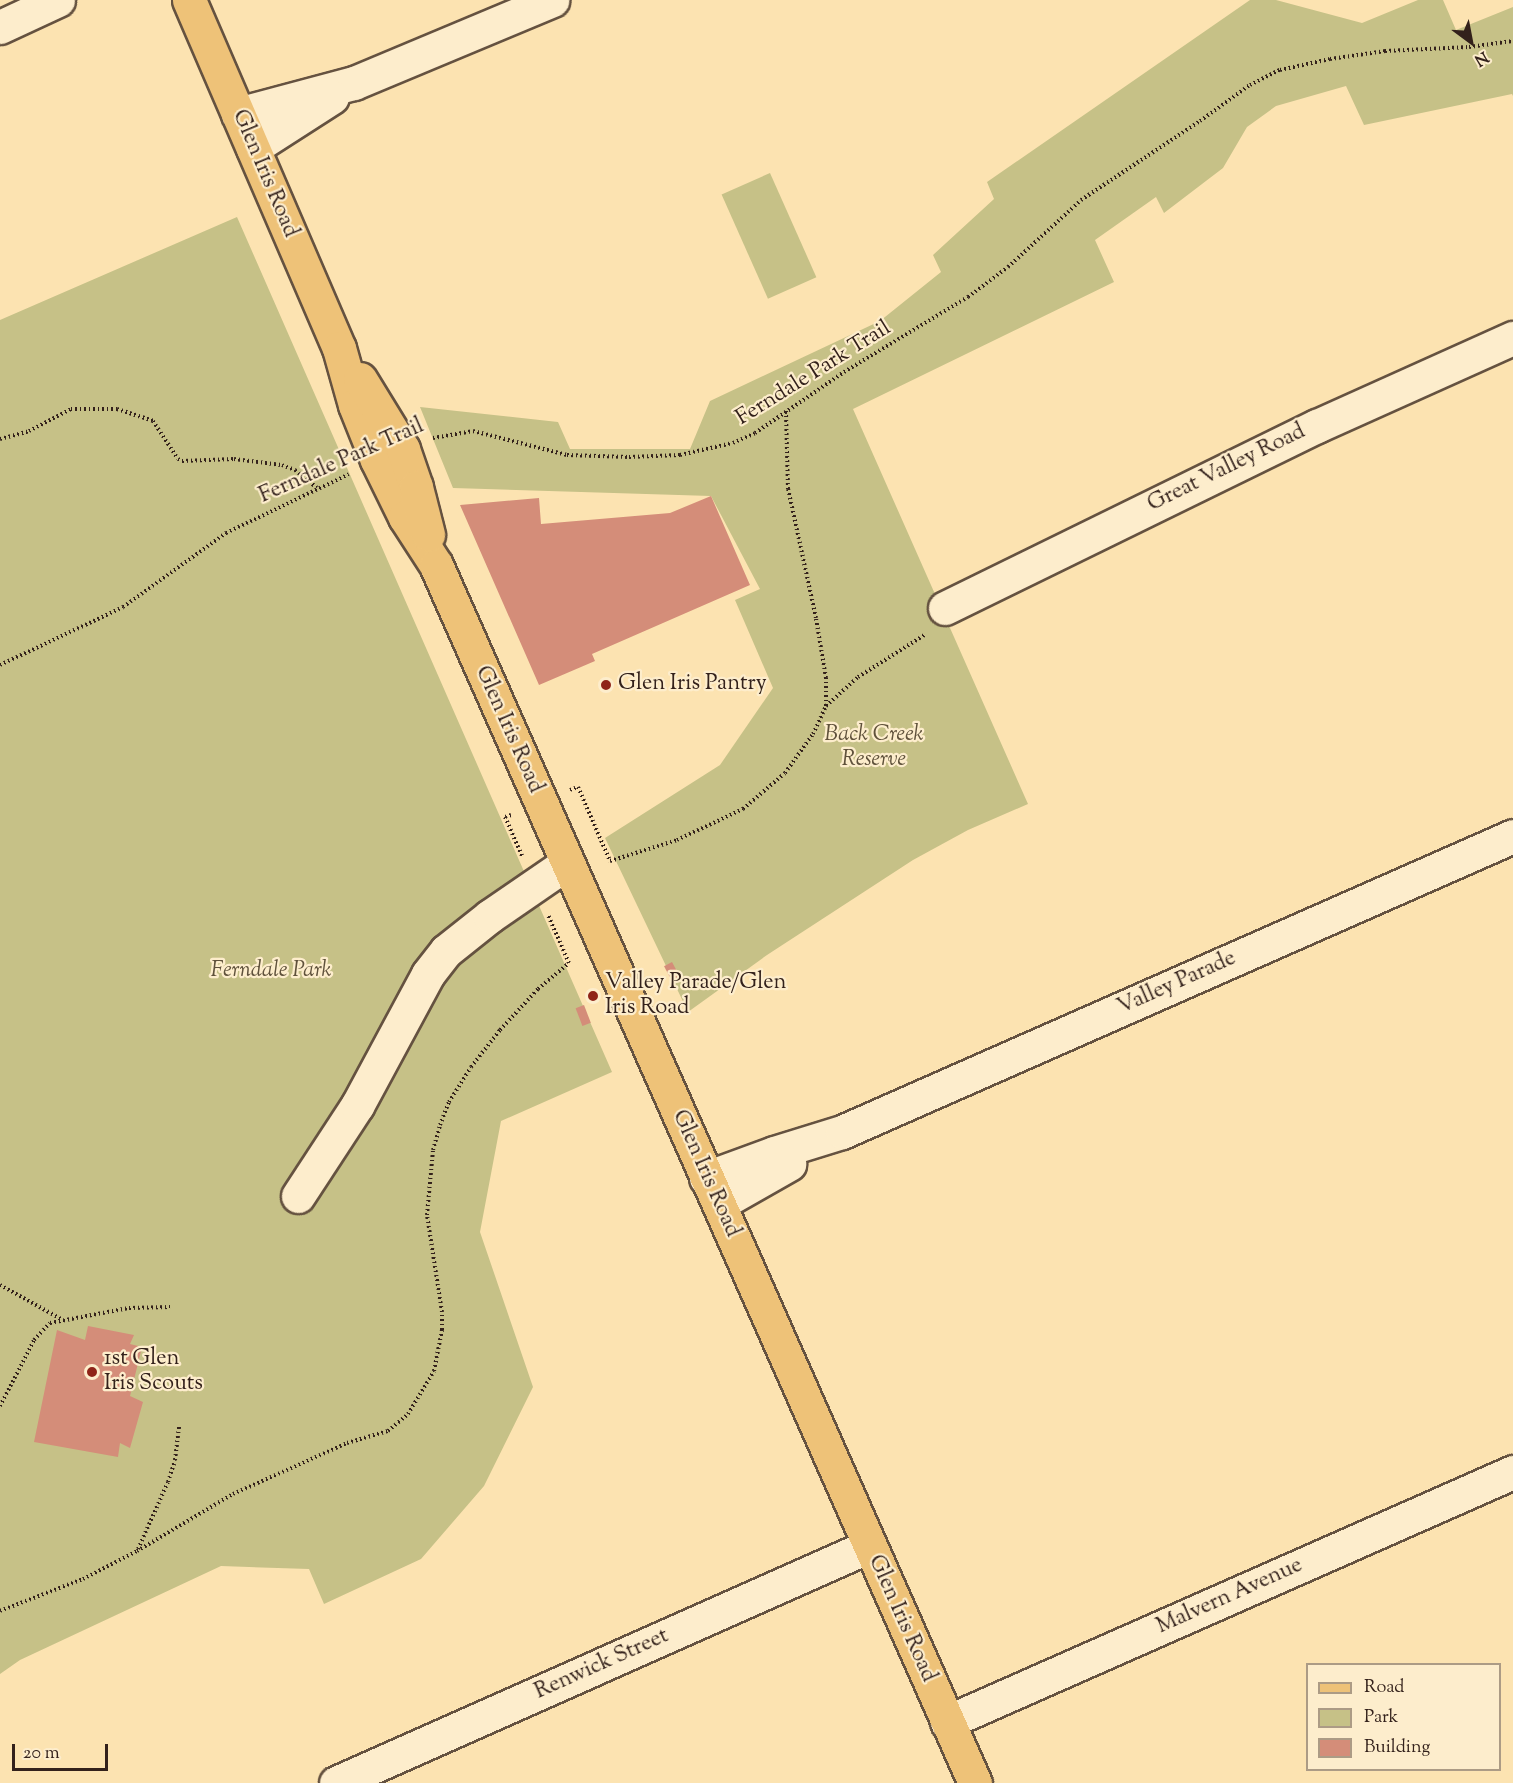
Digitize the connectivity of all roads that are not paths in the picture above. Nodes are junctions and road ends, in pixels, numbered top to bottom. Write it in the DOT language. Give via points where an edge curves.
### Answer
graph roads {
  1 [pos="189,0"];
  2 [pos="552,0"];
  3 [pos="58,2"];
  4 [pos="0,27"];
  5 [pos="354,83"];
  6 [pos="238,114"];
  7 [pos="253,148"];
  8 [pos="1513,338"];
  9 [pos="945,608"];
  10 [pos="1513,836"];
  11 [pos="567,863"];
  12 [pos="713,1191"];
  13 [pos="298,1196"];
  14 [pos="1513,1472"];
  15 [pos="869,1546"];
  16 [pos="947,1722"];
  17 [pos="336,1783"];
  18 [pos="975,1783"];
  1 -- 6 [label="main road, Glen Iris Road"];
  2 -- 5 [label="street"];
  3 -- 4 [label="street"];
  5 -- 6 [label="street"];
  5 -- 7 [label="street"];
  6 -- 7 [label="main road, Glen Iris Road"];
  7 -- 11 [label="main road, Glen Iris Road" via="339,348 355,405 390,454 405,517 436,565"];
  8 -- 9 [label="street, Great Valley Road" via="1317,426"];
  10 -- 12 [label="street, Valley Parade"];
  11 -- 12 [label="main road, Glen Iris Road"];
  11 -- 13 [label="street" via="446,951 428,974 357,1106"];
  12 -- 15 [label="main road, Glen Iris Road"];
  14 -- 16 [label="street, Malvern Avenue"];
  15 -- 16 [label="main road, Glen Iris Road"];
  15 -- 17 [label="street, Renwick Street"];
  16 -- 18 [label="main road, Glen Iris Road"];
}
